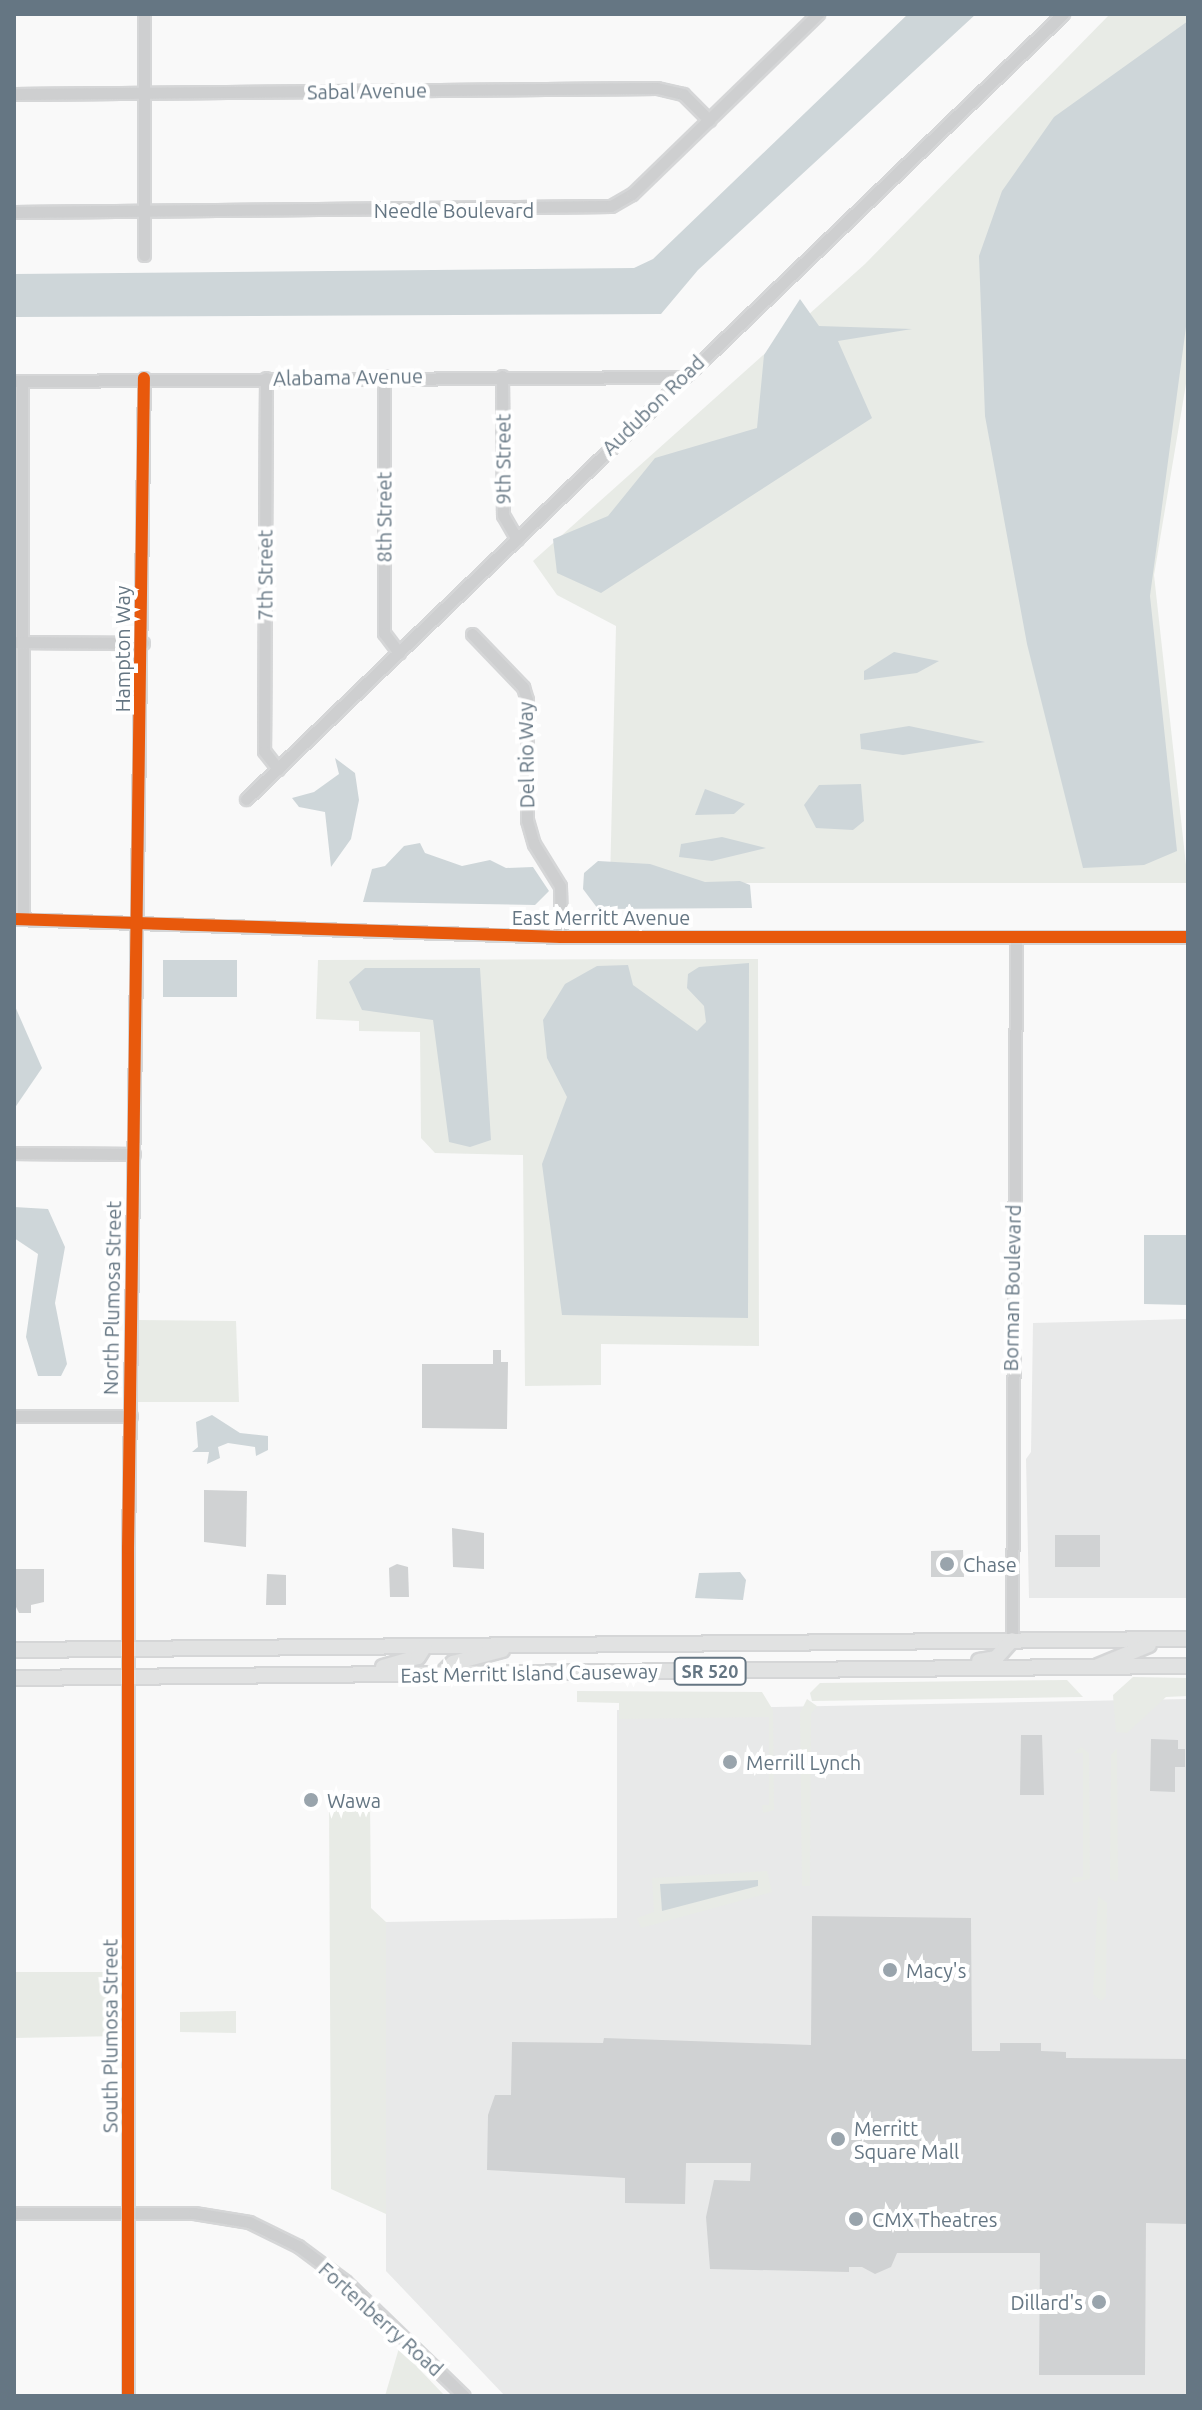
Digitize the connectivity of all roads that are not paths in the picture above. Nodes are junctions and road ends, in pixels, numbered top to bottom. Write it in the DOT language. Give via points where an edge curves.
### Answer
graph roads {
  1 [pos="144,14"];
  2 [pos="818,14"];
  3 [pos="1063,14"];
  4 [pos="144,93"];
  5 [pos="14,94"];
  6 [pos="709,120"];
  7 [pos="144,211"];
  8 [pos="14,212"];
  9 [pos="144,255"];
  10 [pos="384,376"];
  11 [pos="502,376"];
  12 [pos="682,377"];
  13 [pos="144,378"];
  14 [pos="266,378"];
  15 [pos="18,381"];
  16 [pos="517,539"];
  17 [pos="472,634"];
  18 [pos="18,642"];
  19 [pos="143,643"];
  20 [pos="399,653"];
  21 [pos="278,769"];
  22 [pos="246,799"];
  23 [pos="18,919"];
  24 [pos="140,920"];
  25 [pos="561,937"];
  26 [pos="1016,937"];
  27 [pos="1188,937"];
  28 [pos="14,1153"];
  29 [pos="134,1154"];
  30 [pos="14,1416"];
  31 [pos="131,1416"];
  32 [pos="1012,1640"];
  33 [pos="1188,1640"];
  34 [pos="425,1646"];
  35 [pos="513,1646"];
  36 [pos="130,1648"];
  37 [pos="14,1650"];
  38 [pos="1098,1666"];
  39 [pos="1188,1666"];
  40 [pos="944,1668"];
  41 [pos="442,1674"];
  42 [pos="348,1675"];
  43 [pos="130,1677"];
  44 [pos="14,1678"];
  45 [pos="129,2212"];
  46 [pos="14,2213"];
  47 [pos="128,2396"];
  48 [pos="464,2396"];
  1 -- 4 [label="street"];
  2 -- 6 [label="street, Needle Boulevard"];
  3 -- 12 [label="street, Audubon Road"];
  4 -- 5 [label="street, Sabal Avenue"];
  4 -- 6 [label="street, Sabal Avenue" via="657,88 683,94"];
  4 -- 7 [label="street"];
  6 -- 7 [label="street, Needle Boulevard" via="632,194 611,206"];
  7 -- 8 [label="street, Needle Boulevard"];
  7 -- 9 [label="street"];
  10 -- 11 [label="street, Alabama Avenue"];
  10 -- 14 [label="street, Alabama Avenue"];
  10 -- 20 [label="street, 8th Street" via="384,633"];
  11 -- 12 [label="street, Alabama Avenue"];
  11 -- 16 [label="street, 9th Street" via="503,515"];
  12 -- 16 [label="street, Audubon Road"];
  13 -- 14 [label="street, Alabama Avenue"];
  13 -- 15 [label="street, Alabama Avenue"];
  13 -- 19 [label="street, Hampton Way"];
  14 -- 21 [label="street, 7th Street" via="264,751"];
  15 -- 18 [label="street"];
  16 -- 20 [label="street, Audubon Road"];
  17 -- 25 [label="street, Del Rio Way" via="523,687 527,700 527,820 534,844 560,886"];
  18 -- 19 [label="street"];
  18 -- 23 [label="street"];
  19 -- 24 [label="street, Hampton Way"];
  20 -- 21 [label="street, Audubon Road"];
  21 -- 22 [label="street, Audubon Road"];
  23 -- 24 [label="street, East Merritt Avenue"];
  24 -- 25 [label="street, East Merritt Avenue"];
  24 -- 29 [label="street, North Plumosa Street"];
  25 -- 26 [label="street, East Merritt Avenue"];
  26 -- 27 [label="street, East Merritt Avenue"];
  26 -- 32 [label="street, Borman Boulevard"];
  28 -- 29 [label="street"];
  29 -- 31 [label="street, North Plumosa Street"];
  30 -- 31 [label="street"];
  31 -- 36 [label="street, North Plumosa Street"];
  32 -- 33 [label="main road, East Merritt Island Causeway / SR 520"];
  32 -- 35 [label="main road, East Merritt Island Causeway / SR 520"];
  32 -- 40 [label="main road" via="996,1658"];
  33 -- 38 [label="main road" via="1139,1647"];
  34 -- 35 [label="main road, East Merritt Island Causeway / SR 520"];
  34 -- 36 [label="main road, East Merritt Island Causeway / SR 520"];
  34 -- 42 [label="main road" via="405,1663"];
  35 -- 41 [label="main road" via="453,1663"];
  36 -- 37 [label="main road, East Merritt Island Causeway / SR 520"];
  36 -- 43 [label="street, North Plumosa Street"];
  38 -- 39 [label="main road, East Merritt Island Causeway / SR 520"];
  38 -- 40 [label="main road, East Merritt Island Causeway / SR 520"];
  40 -- 41 [label="main road, East Merritt Island Causeway / SR 520"];
  41 -- 42 [label="main road, East Merritt Island Causeway / SR 520"];
  42 -- 43 [label="main road, East Merritt Island Causeway / SR 520"];
  43 -- 44 [label="main road, East Merritt Island Causeway / SR 520"];
  43 -- 45 [label="street, South Plumosa Street"];
  45 -- 46 [label="street, Fortenberry Road"];
  45 -- 47 [label="street, South Plumosa Street"];
  45 -- 48 [label="street, Fortenberry Road" via="249,2222 298,2246 345,2281"];
}
